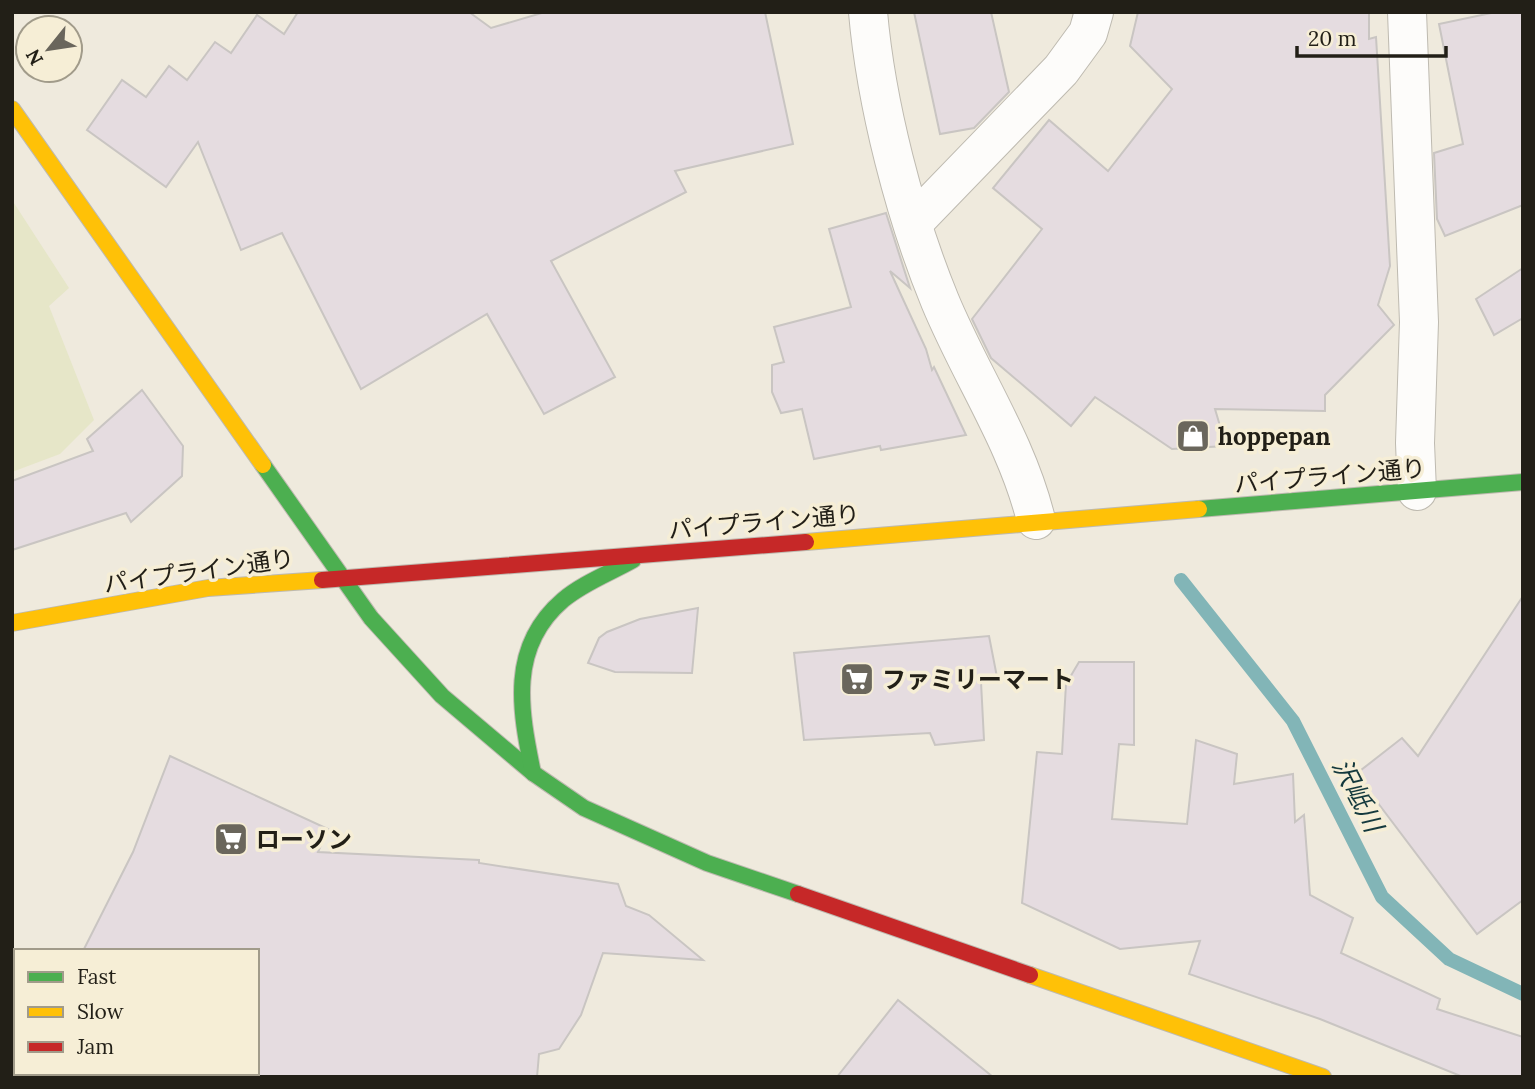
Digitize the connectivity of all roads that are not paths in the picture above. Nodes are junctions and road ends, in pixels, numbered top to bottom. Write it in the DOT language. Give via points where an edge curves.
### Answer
graph roads {
  1 [pos="868,12"];
  2 [pos="1094,12"];
  3 [pos="1407,12"];
  4 [pos="12,109"];
  5 [pos="913,223"];
  6 [pos="1523,482"];
  7 [pos="1417,491"];
  8 [pos="1055,520"];
  9 [pos="641,556"];
  10 [pos="341,576"];
  11 [pos="12,623"];
  12 [pos="533,773"];
  13 [pos="1322,1077"];
  1 -- 5 [label="street" via="884,113"];
  2 -- 5 [label="street" via="1088,33 1061,70"];
  3 -- 7 [label="street" via="1419,323"];
  4 -- 10 [label="street"];
  5 -- 8 [label="street" via="940,302 1026,477"];
  6 -- 7 [label="street, パイプライン通り"];
  7 -- 8 [label="street, パイプライン通り"];
  8 -- 9 [label="street, パイプライン通り"];
  9 -- 10 [label="street, パイプライン通り"];
  9 -- 12 [label="street" via="564,599 533,631 519,686"];
  10 -- 11 [label="street, パイプライン通り" via="208,588"];
  10 -- 12 [label="street" via="408,662"];
  12 -- 13 [label="street" via="584,808 707,863"];
}
